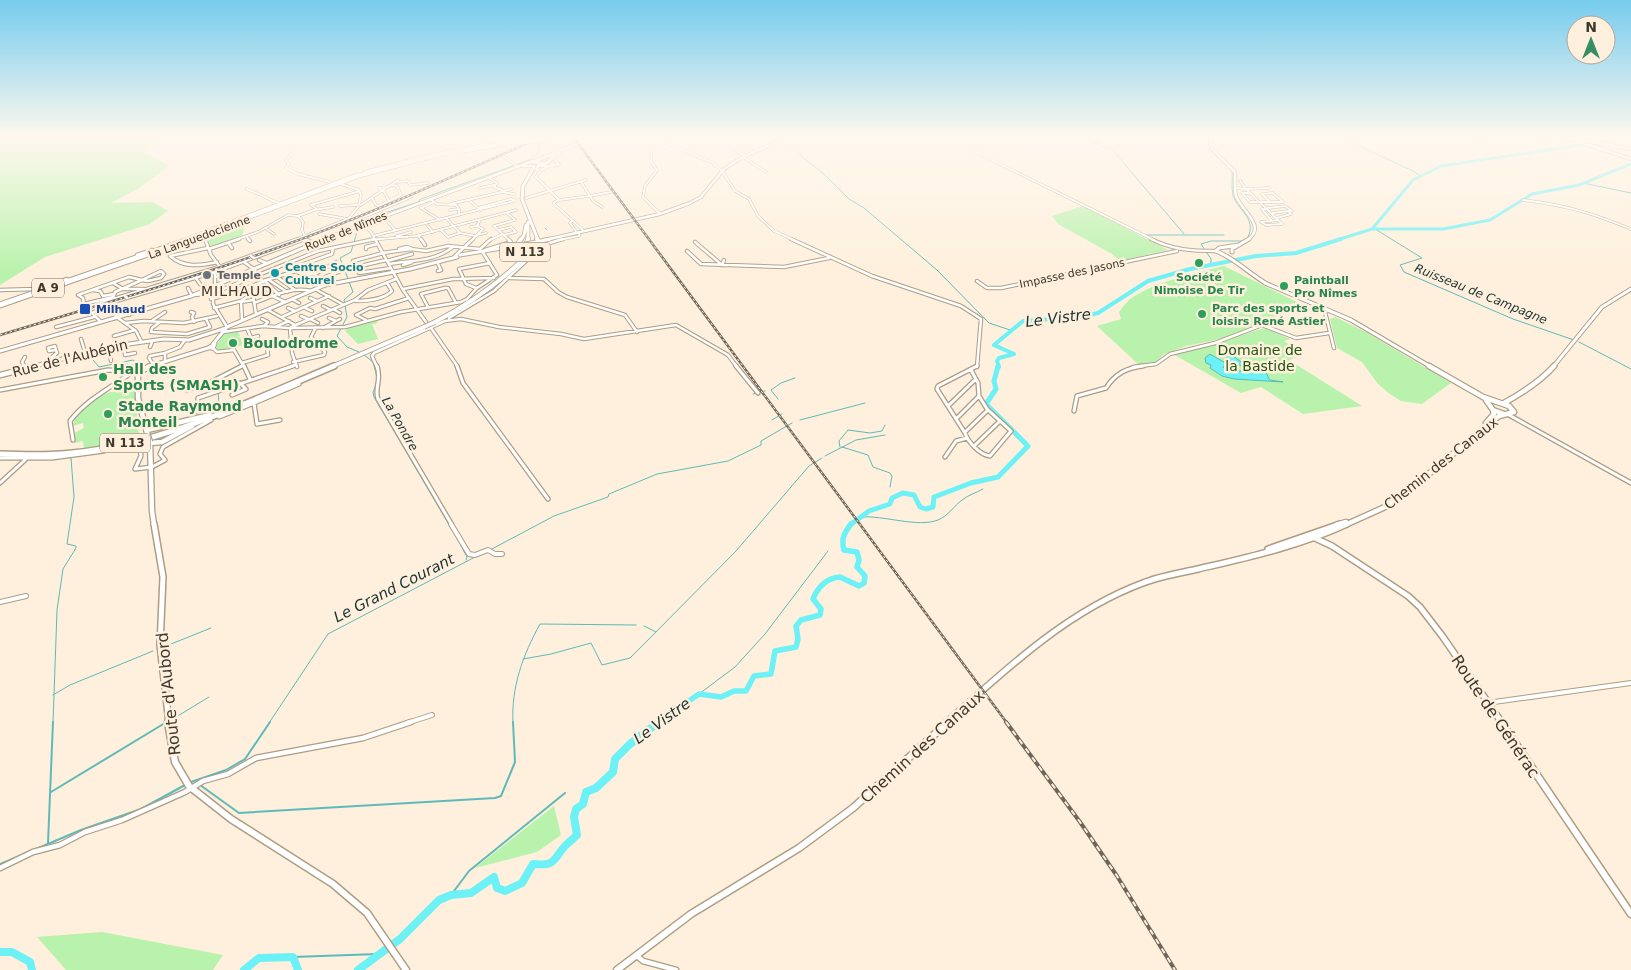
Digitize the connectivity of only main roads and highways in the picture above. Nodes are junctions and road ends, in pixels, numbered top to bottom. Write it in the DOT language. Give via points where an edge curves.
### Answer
graph roads {
  1 [pos="340,183"];
  2 [pos="345,183"];
  3 [pos="527,183"];
  4 [pos="524,209"];
  5 [pos="97,272"];
  6 [pos="496,285"];
  7 [pos="31,292"];
  8 [pos="0,306"];
  9 [pos="0,454"];
  1 -- 5 [label="highway, La Languedocienne / A 9"];
  2 -- 8 [label="highway, La Languedocienne / A 9" via="175,247"];
  3 -- 4 [label="main road, N 113" via="523,196"];
  4 -- 6 [label="main road" via="526,231 518,245 517,263"];
  4 -- 6 [label="main road, N 113" via="530,232 528,244 516,266"];
  4 -- 6 [label="main road" via="538,242 521,264"];
  5 -- 7 [label="highway"];
  5 -- 8 [label="highway, La Languedocienne / A 9"];
  6 -- 9 [label="main road, N 113, bridge" via="435,322 245,404 168,432 104,448 44,455"];
}
